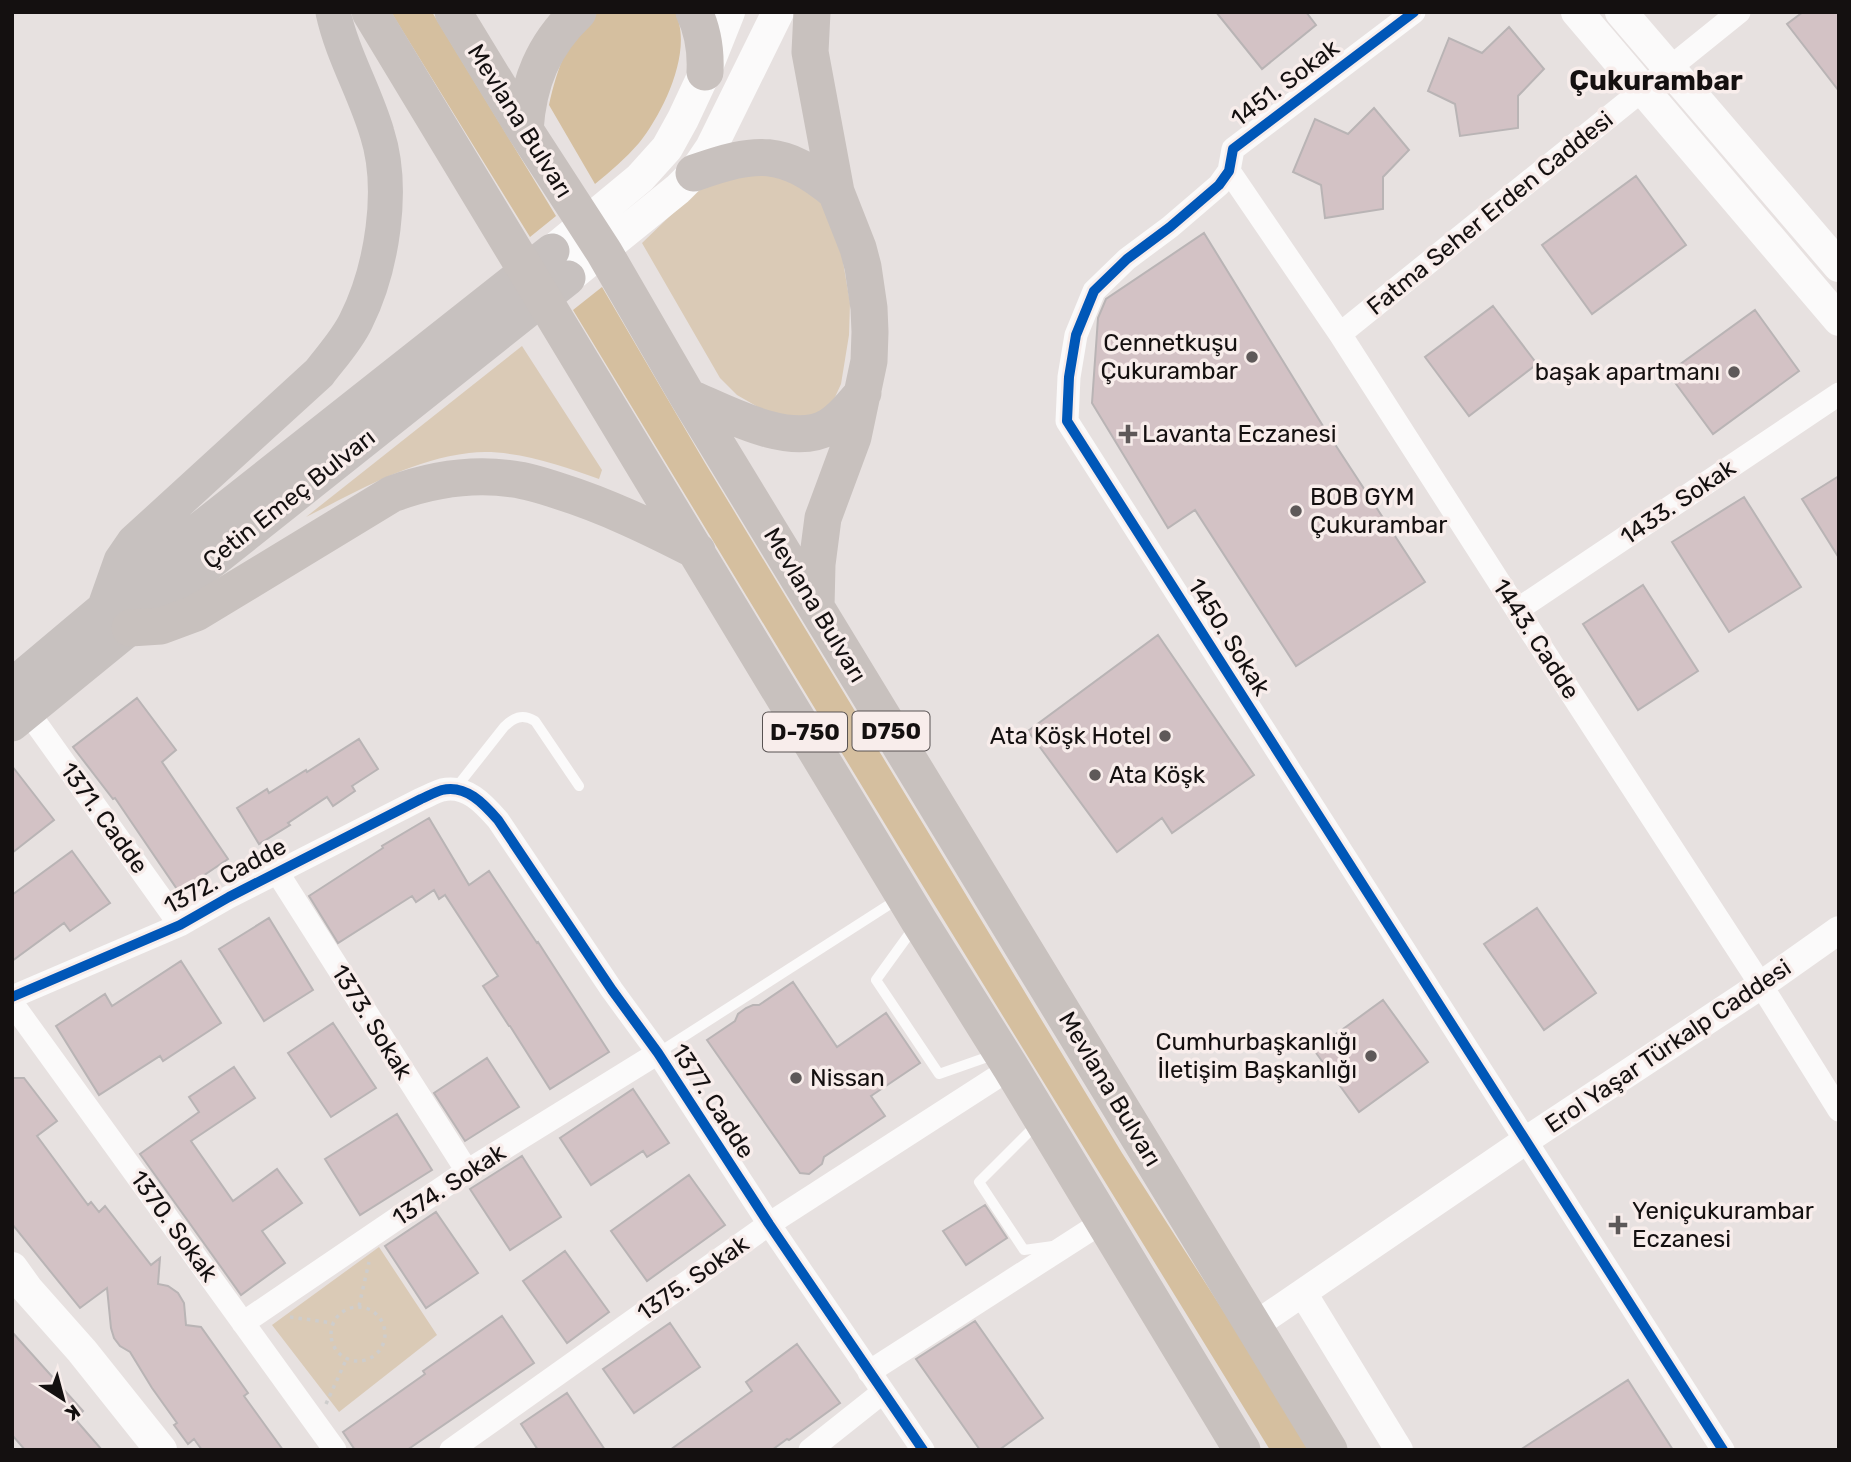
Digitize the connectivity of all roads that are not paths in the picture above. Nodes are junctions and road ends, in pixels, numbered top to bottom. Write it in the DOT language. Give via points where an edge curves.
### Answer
graph roads {
  1 [pos="333,12"];
  2 [pos="370,12"];
  3 [pos="453,12"];
  4 [pos="578,12"];
  5 [pos="694,12"];
  6 [pos="729,12"];
  7 [pos="778,12"];
  8 [pos="812,12"];
  9 [pos="1414,12"];
  10 [pos="1577,12"];
  11 [pos="1621,12"];
  12 [pos="1739,12"];
  13 [pos="1669,69"];
  14 [pos="705,72"];
  15 [pos="1643,90"];
  16 [pos="524,130"];
  17 [pos="1229,171"];
  18 [pos="694,173"];
  19 [pos="836,192"];
  20 [pos="560,264"];
  21 [pos="1839,266"];
  22 [pos="1839,320"];
  23 [pos="1340,334"];
  24 [pos="863,392"];
  25 [pos="1839,394"];
  26 [pos="688,397"];
  27 [pos="696,551"];
  28 [pos="816,607"];
  29 [pos="1517,610"];
  30 [pos="117,618"];
  31 [pos="17,707"];
  32 [pos="579,786"];
  33 [pos="455,789"];
  34 [pos="277,872"];
  35 [pos="911,908"];
  36 [pos="180,925"];
  37 [pos="1839,930"];
  38 [pos="1761,985"];
  39 [pos="12,997"];
  40 [pos="12,1003"];
  41 [pos="658,1053"];
  42 [pos="1006,1060"];
  43 [pos="1839,1110"];
  44 [pos="1042,1119"];
  45 [pos="1525,1141"];
  46 [pos="467,1171"];
  47 [pos="1104,1221"];
  48 [pos="769,1224"];
  49 [pos="1067,1245"];
  50 [pos="12,1268"];
  51 [pos="1303,1293"];
  52 [pos="251,1317"];
  53 [pos="1254,1326"];
  54 [pos="869,1372"];
  55 [pos="883,1392"];
  56 [pos="161,1450"];
  57 [pos="335,1450"];
  58 [pos="451,1450"];
  59 [pos="810,1450"];
  60 [pos="923,1450"];
  61 [pos="1242,1450"];
  62 [pos="1329,1450"];
  63 [pos="1399,1450"];
  64 [pos="1723,1450"];
  1 -- 30 [label="main road" via="382,151 381,245 365,301 319,373 134,542 121,561"];
  2 -- 27 [label="highway, D-750"];
  3 -- 16 [label="highway, Mevlana Bulvarı / D750"];
  4 -- 16 [label="highway" via="558,33 538,68 528,96"];
  5 -- 14 [label="highway" via="702,32"];
  6 -- 14 [label="main road"];
  7 -- 18 [label="main road" via="711,148"];
  8 -- 19 [label="highway" via="810,52"];
  9 -- 17 [label="street, 1451. Sokak" via="1233,149"];
  10 -- 15 [label="main road"];
  11 -- 13 [label="main road"];
  12 -- 13 [label="street, Fatma Seher Erden Caddesi"];
  13 -- 15 [label="street, Fatma Seher Erden Caddesi"];
  13 -- 21 [label="main road"];
  14 -- 20 [label="main road" via="667,148"];
  15 -- 22 [label="main road"];
  15 -- 23 [label="street, Fatma Seher Erden Caddesi"];
  16 -- 26 [label="highway, Mevlana Bulvarı / D750" via="604,252"];
  17 -- 23 [label="street, 1443. Cadde"];
  17 -- 45 [label="street, 1450. Sokak" via="1219,185 1094,291 1076,335 1067,421"];
  18 -- 19 [label="highway" via="723,163 767,157 801,167"];
  18 -- 20 [label="main road" via="661,204"];
  19 -- 24 [label="highway" via="858,248 866,288 870,332"];
  20 -- 30 [label="main road, Çetin Emeç Bulvarı"];
  23 -- 29 [label="street, 1443. Cadde"];
  24 -- 26 [label="highway" via="826,429 797,435 754,425"];
  24 -- 28 [label="highway" via="823,518"];
  25 -- 29 [label="street, 1433. Sokak"];
  26 -- 28 [label="highway, Mevlana Bulvarı / D750"];
  27 -- 30 [label="highway" via="592,501 538,484 494,477 443,479 392,494 366,508 195,613 162,626"];
  27 -- 35 [label="highway, D-750"];
  28 -- 53 [label="highway, Mevlana Bulvarı / D750"];
  29 -- 38 [label="street, 1443. Cadde"];
  30 -- 31 [label="main road, Çetin Emeç Bulvarı"];
  31 -- 36 [label="street, 1371. Cadde"];
  32 -- 33 [label="lane" via="535,721 524,716 504,727"];
  33 -- 34 [label="street, 1372. Cadde" via="421,799"];
  33 -- 41 [label="street, 1377. Cadde" via="473,794 498,820"];
  34 -- 36 [label="street, 1372. Cadde"];
  34 -- 46 [label="street, 1373. Sokak"];
  35 -- 41 [label="lane"];
  35 -- 42 [label="highway, D-750"];
  35 -- 42 [label="lane" via="876,980 939,1074"];
  36 -- 39 [label="street, 1372. Cadde"];
  37 -- 38 [label="street, Erol Yaşar Türkalp Caddesi"];
  38 -- 43 [label="street, 1443. Cadde"];
  38 -- 45 [label="street, Erol Yaşar Türkalp Caddesi"];
  40 -- 52 [label="street, 1370. Sokak"];
  41 -- 46 [label="street, 1374. Sokak"];
  41 -- 48 [label="street, 1377. Cadde"];
  42 -- 44 [label="highway, D-750"];
  42 -- 48 [label="street, 1375. Sokak"];
  44 -- 47 [label="highway, D-750"];
  44 -- 49 [label="lane" via="979,1182 1024,1250"];
  45 -- 51 [label="street, Erol Yaşar Türkalp Caddesi"];
  45 -- 64 [label="street, 1450. Sokak"];
  46 -- 52 [label="street, 1374. Sokak"];
  47 -- 49 [label="street"];
  47 -- 61 [label="highway, D-750"];
  48 -- 54 [label="street, 1377. Cadde"];
  48 -- 58 [label="street, 1375. Sokak"];
  49 -- 54 [label="street"];
  50 -- 56 [label="main road"];
  51 -- 53 [label="street, Erol Yaşar Türkalp Caddesi"];
  51 -- 63 [label="street"];
  52 -- 57 [label="street, 1370. Sokak"];
  53 -- 62 [label="highway, Mevlana Bulvarı / D750"];
  54 -- 55 [label="street, 1377. Cadde"];
  55 -- 59 [label="street"];
  55 -- 60 [label="street, 1377. Cadde"];
}
